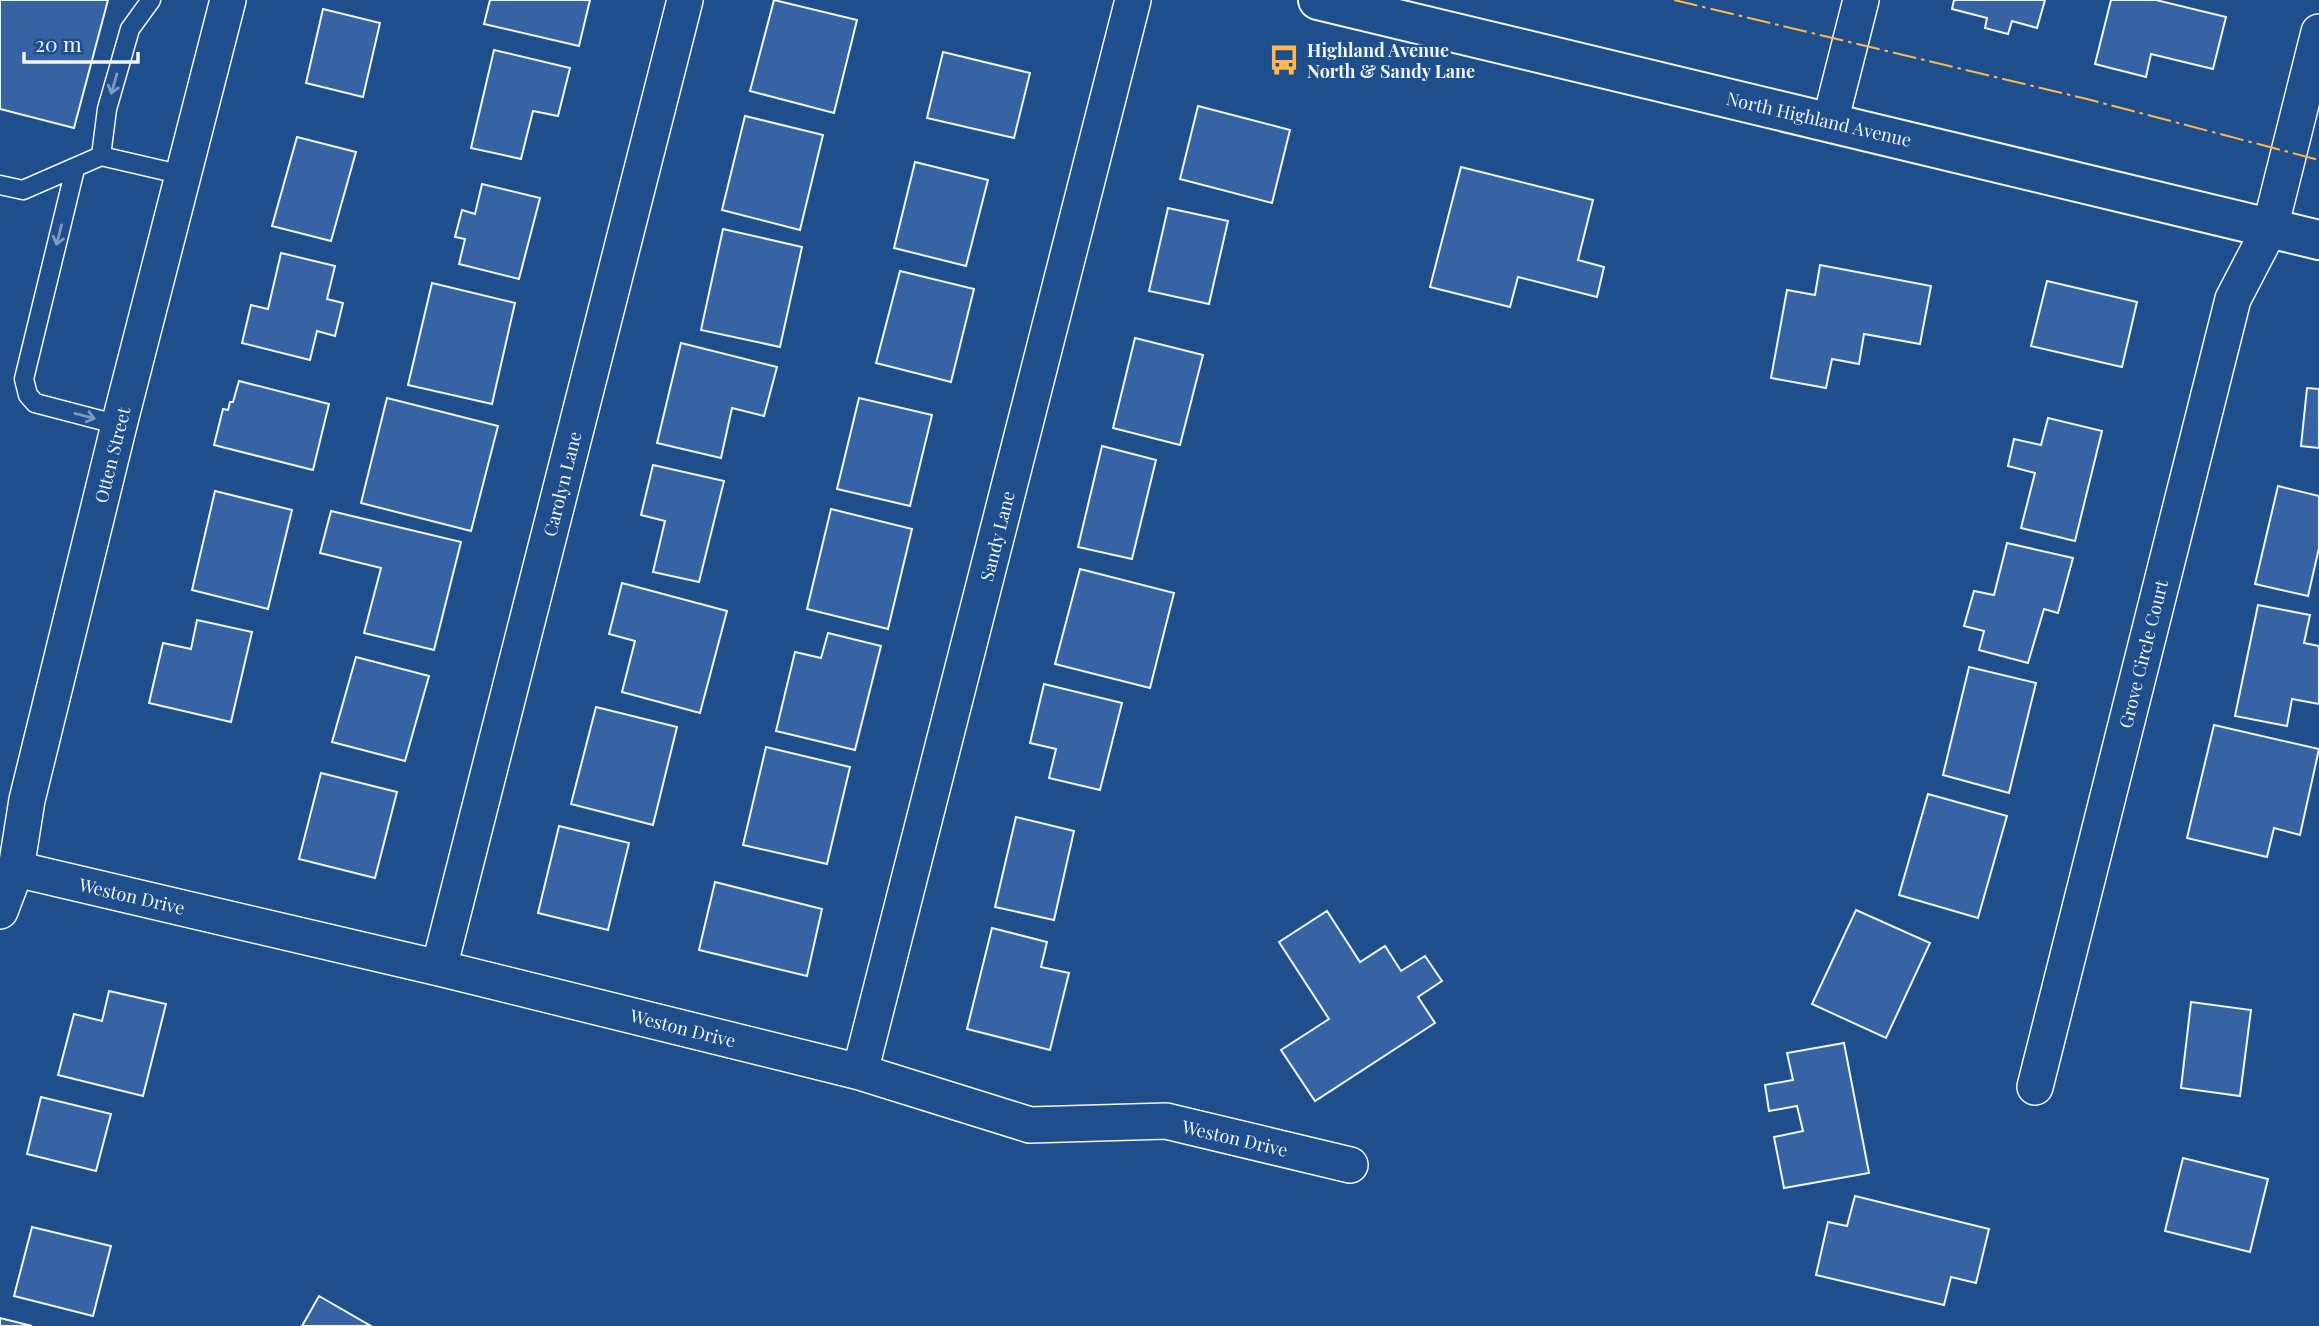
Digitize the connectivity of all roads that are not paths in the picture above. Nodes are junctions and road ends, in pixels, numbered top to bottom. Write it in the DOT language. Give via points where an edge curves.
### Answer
graph roads {
  1 [pos="151,0"];
  2 [pos="228,0"];
  3 [pos="685,0"];
  4 [pos="1133,0"];
  5 [pos="1318,0"];
  6 [pos="1861,0"];
  7 [pos="1393,9"];
  8 [pos="2319,32"];
  9 [pos="1830,122"];
  10 [pos="101,156"];
  11 [pos="75,169"];
  12 [pos="183,175"];
  13 [pos="0,185"];
  14 [pos="2270,228"];
  15 [pos="2319,240"];
  16 [pos="119,425"];
  17 [pos="16,869"];
  18 [pos="0,911"];
  19 [pos="439,968"];
  20 [pos="860,1072"];
  21 [pos="2035,1087"];
  22 [pos="1350,1165"];
  1 -- 10 [label="lane, one-way" via="130,29 107,109"];
  2 -- 12 [label="street, Otten Street"];
  3 -- 19 [label="street, Carolyn Lane"];
  4 -- 20 [label="street, Sandy Lane"];
  5 -- 7 [label="street, North Highland Avenue"];
  6 -- 9 [label="street"];
  7 -- 9 [label="street, North Highland Avenue"];
  8 -- 14 [label="street, Grove Circle Court"];
  9 -- 14 [label="street, North Highland Avenue"];
  10 -- 11 [label="lane"];
  10 -- 12 [label="lane"];
  11 -- 13 [label="lane" via="23,190"];
  11 -- 16 [label="lane, one-way" via="25,387 35,403"];
  12 -- 16 [label="street, Otten Street"];
  14 -- 15 [label="street, North Highland Avenue"];
  14 -- 21 [label="street, Grove Circle Court" via="2232,299"];
  16 -- 17 [label="street, Otten Street" via="27,800"];
  17 -- 18 [label="street, Otten Street"];
  17 -- 19 [label="street, Weston Drive"];
  19 -- 20 [label="street, Weston Drive"];
  20 -- 22 [label="street, Weston Drive" via="1030,1125 1166,1121"];
}
